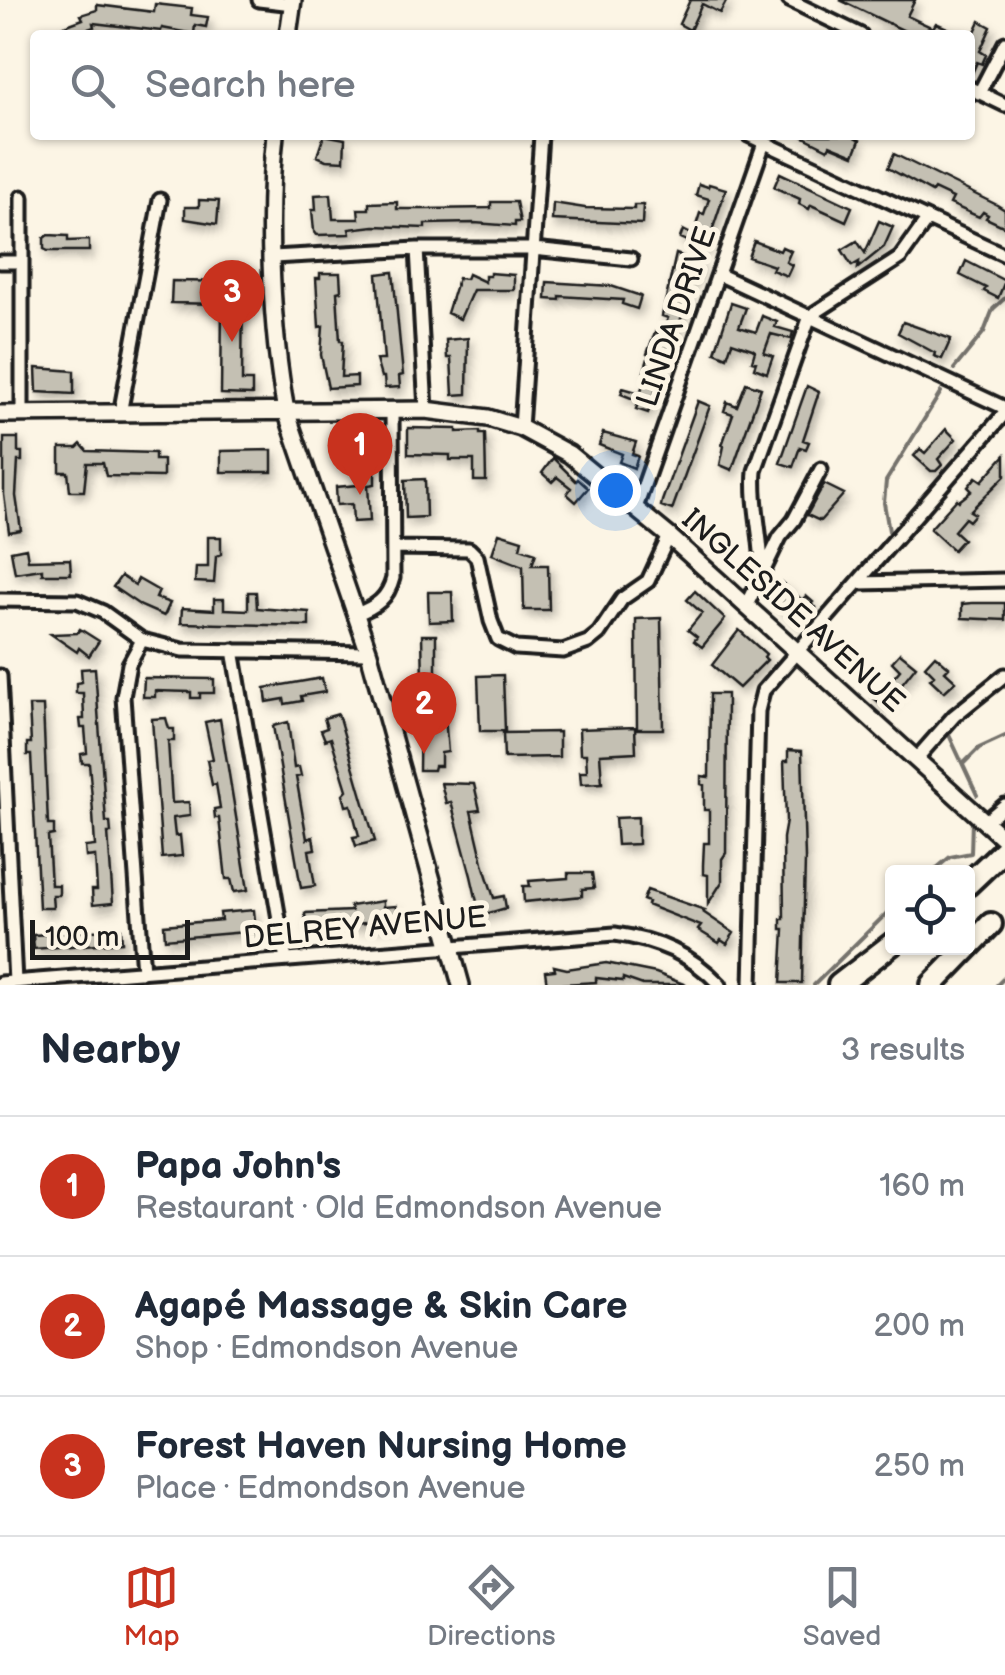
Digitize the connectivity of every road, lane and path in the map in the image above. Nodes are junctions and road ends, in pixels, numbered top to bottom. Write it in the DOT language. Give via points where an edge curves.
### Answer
graph roads {
  1 [pos="259,0"];
  2 [pos="789,0"];
  3 [pos="293,2"];
  4 [pos="289,30"];
  5 [pos="851,30"];
  6 [pos="1005,43"];
  7 [pos="975,90"];
  8 [pos="1005,105"];
  9 [pos="276,140"];
  10 [pos="541,140"];
  11 [pos="758,140"];
  12 [pos="764,143"];
  13 [pos="22,197"];
  14 [pos="160,200"];
  15 [pos="927,220"];
  16 [pos="416,249"];
  17 [pos="534,249"];
  18 [pos="1005,255"];
  19 [pos="273,257"];
  20 [pos="631,259"];
  21 [pos="0,262"];
  22 [pos="20,262"];
  23 [pos="718,274"];
  24 [pos="810,316"];
  25 [pos="392,410"];
  26 [pos="426,410"];
  27 [pos="286,411"];
  28 [pos="1005,411"];
  29 [pos="0,414"];
  30 [pos="22,414"];
  31 [pos="120,414"];
  32 [pos="521,428"];
  33 [pos="821,469"];
  34 [pos="636,508"];
  35 [pos="669,536"];
  36 [pos="393,548"];
  37 [pos="762,575"];
  38 [pos="1005,580"];
  39 [pos="858,583"];
  40 [pos="0,600"];
  41 [pos="747,606"];
  42 [pos="356,614"];
  43 [pos="142,640"];
  44 [pos="233,650"];
  45 [pos="798,651"];
  46 [pos="369,653"];
  47 [pos="1005,675"];
  48 [pos="0,676"];
  49 [pos="917,758"];
  50 [pos="1005,805"];
  51 [pos="985,822"];
  52 [pos="1005,840"];
  53 [pos="998,855"];
  54 [pos="975,877"];
  55 [pos="998,918"];
  56 [pos="975,938"];
  57 [pos="450,946"];
  58 [pos="885,953"];
  59 [pos="886,955"];
  60 [pos="955,955"];
  61 [pos="286,960"];
  62 [pos="142,972"];
  63 [pos="15,982"];
  64 [pos="0,983"];
  65 [pos="461,985"];
  66 [pos="720,985"];
  67 [pos="751,985"];
  68 [pos="839,985"];
  69 [pos="856,985"];
  70 [pos="920,985"];
  71 [pos="932,985"];
  1 -- 3 [label="street"];
  2 -- 5 [label="street"];
  3 -- 4 [label="main road"];
  6 -- 7 [label="street"];
  7 -- 8 [label="street"];
  9 -- 19 [label="main road"];
  10 -- 17 [label="street"];
  11 -- 12 [label="street"];
  12 -- 15 [label="street"];
  12 -- 23 [label="street, LINDA DRIVE"];
  13 -- 22 [label="street"];
  14 -- 31 [label="street"];
  15 -- 18 [label="street"];
  15 -- 24 [label="street" via="888,268"];
  16 -- 17 [label="street"];
  16 -- 19 [label="street"];
  16 -- 26 [label="street"];
  17 -- 20 [label="street"];
  17 -- 32 [label="street"];
  19 -- 27 [label="main road"];
  21 -- 22 [label="street"];
  22 -- 30 [label="street"];
  23 -- 24 [label="street"];
  23 -- 34 [label="street, LINDA DRIVE"];
  24 -- 28 [label="street"];
  24 -- 37 [label="street" via="756,471"];
  25 -- 26 [label="main road, INGLESIDE AVENUE"];
  25 -- 27 [label="main road, INGLESIDE AVENUE"];
  25 -- 36 [label="street"];
  26 -- 32 [label="main road, INGLESIDE AVENUE"];
  27 -- 31 [label="main road, INGLESIDE AVENUE"];
  27 -- 42 [label="main road"];
  28 -- 39 [label="street"];
  29 -- 30 [label="main road, INGLESIDE AVENUE"];
  30 -- 31 [label="main road, INGLESIDE AVENUE"];
  32 -- 34 [label="main road, INGLESIDE AVENUE" via="569,454"];
  33 -- 37 [label="street"];
  34 -- 35 [label="main road, INGLESIDE AVENUE"];
  35 -- 36 [label="street" via="648,580 622,599 588,642 563,651 516,648 498,638 478,557 469,549"];
  35 -- 41 [label="main road, INGLESIDE AVENUE"];
  36 -- 42 [label="street" via="386,596"];
  37 -- 41 [label="street"];
  38 -- 39 [label="street"];
  39 -- 45 [label="street"];
  40 -- 43 [label="street" via="77,601"];
  41 -- 45 [label="main road, INGLESIDE AVENUE"];
  42 -- 46 [label="main road"];
  43 -- 44 [label="street" via="182,650"];
  43 -- 62 [label="street" via="123,697"];
  44 -- 46 [label="street"];
  44 -- 61 [label="street"];
  45 -- 49 [label="main road, INGLESIDE AVENUE"];
  45 -- 67 [label="street" via="759,701"];
  46 -- 57 [label="main road"];
  47 -- 49 [label="street" via="954,716"];
  48 -- 63 [label="street"];
  49 -- 51 [label="main road, INGLESIDE AVENUE"];
  50 -- 51 [label="street"];
  51 -- 52 [label="main road, INGLESIDE AVENUE"];
  53 -- 54 [label="highway"];
  55 -- 56 [label="highway"];
  55 -- 71 [label="highway"];
  57 -- 61 [label="street, DELREY AVENUE"];
  57 -- 65 [label="main road"];
  57 -- 66 [label="street, DELREY AVENUE" via="632,937 687,956"];
  58 -- 68 [label="highway"];
  59 -- 69 [label="highway"];
  60 -- 70 [label="highway"];
  61 -- 62 [label="street, DELREY AVENUE"];
  62 -- 63 [label="street, DELREY AVENUE"];
  63 -- 64 [label="street, DELREY AVENUE"];
}
